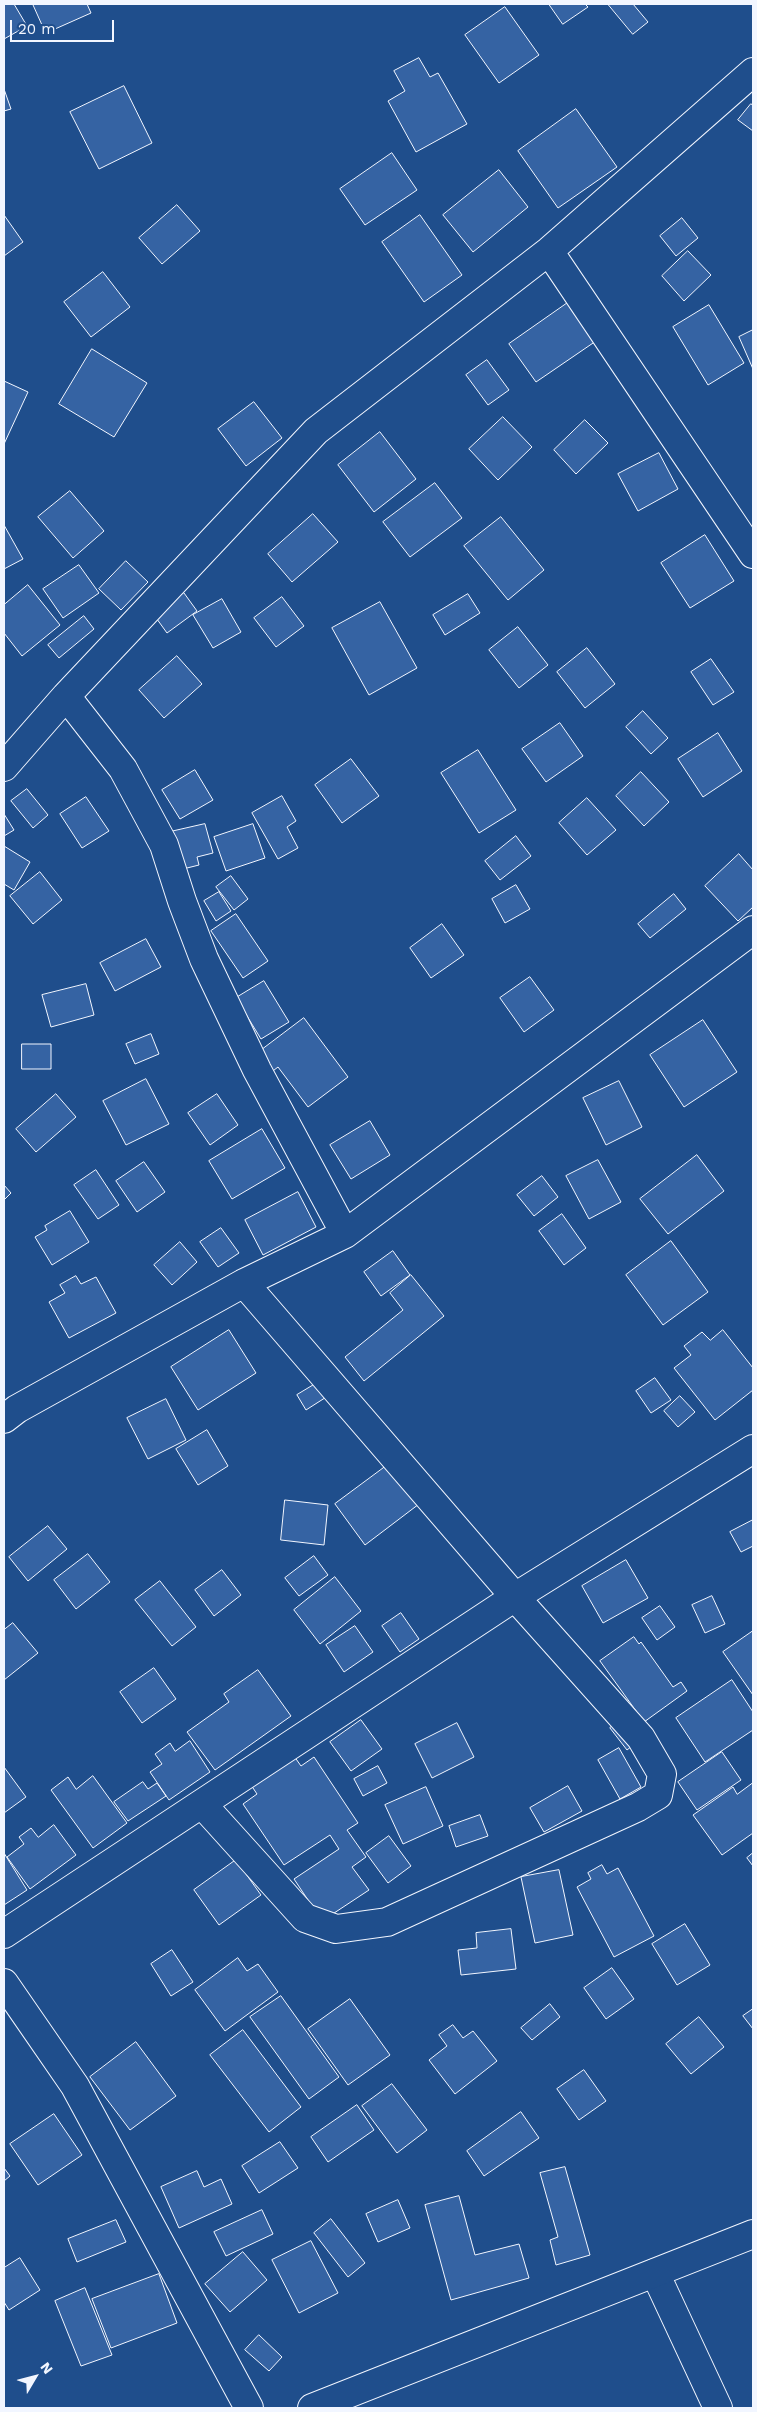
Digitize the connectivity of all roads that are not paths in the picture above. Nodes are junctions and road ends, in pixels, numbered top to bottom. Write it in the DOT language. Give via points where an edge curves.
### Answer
graph roads {
  1 [pos="753,72"];
  2 [pos="549,251"];
  3 [pos="753,554"];
  4 [pos="66,696"];
  5 [pos="4,767"];
  6 [pos="753,930"];
  7 [pos="345,1234"];
  8 [pos="244,1283"];
  9 [pos="8,1407"];
  10 [pos="753,1449"];
  11 [pos="515,1597"];
  12 [pos="202,1804"];
  13 [pos="4,1934"];
  14 [pos="4,1983"];
  15 [pos="753,2234"];
  16 [pos="655,2273"];
  17 [pos="249,2408"];
  18 [pos="312,2408"];
  19 [pos="718,2408"];
  1 -- 2 [label="street"];
  2 -- 3 [label="street"];
  2 -- 4 [label="street" via="316,431"];
  4 -- 5 [label="street"];
  4 -- 7 [label="street" via="123,769 164,846 204,959 257,1070"];
  6 -- 7 [label="street"];
  7 -- 8 [label="street"];
  8 -- 9 [label="street"];
  8 -- 11 [label="street"];
  10 -- 11 [label="street"];
  11 -- 12 [label="street"];
  11 -- 12 [label="street" via="641,1738 662,1774 658,1794 638,1807 387,1922 336,1929 305,1918"];
  12 -- 13 [label="street"];
  14 -- 17 [label="street" via="75,2086"];
  15 -- 16 [label="street"];
  16 -- 18 [label="street"];
  16 -- 19 [label="street"];
}
